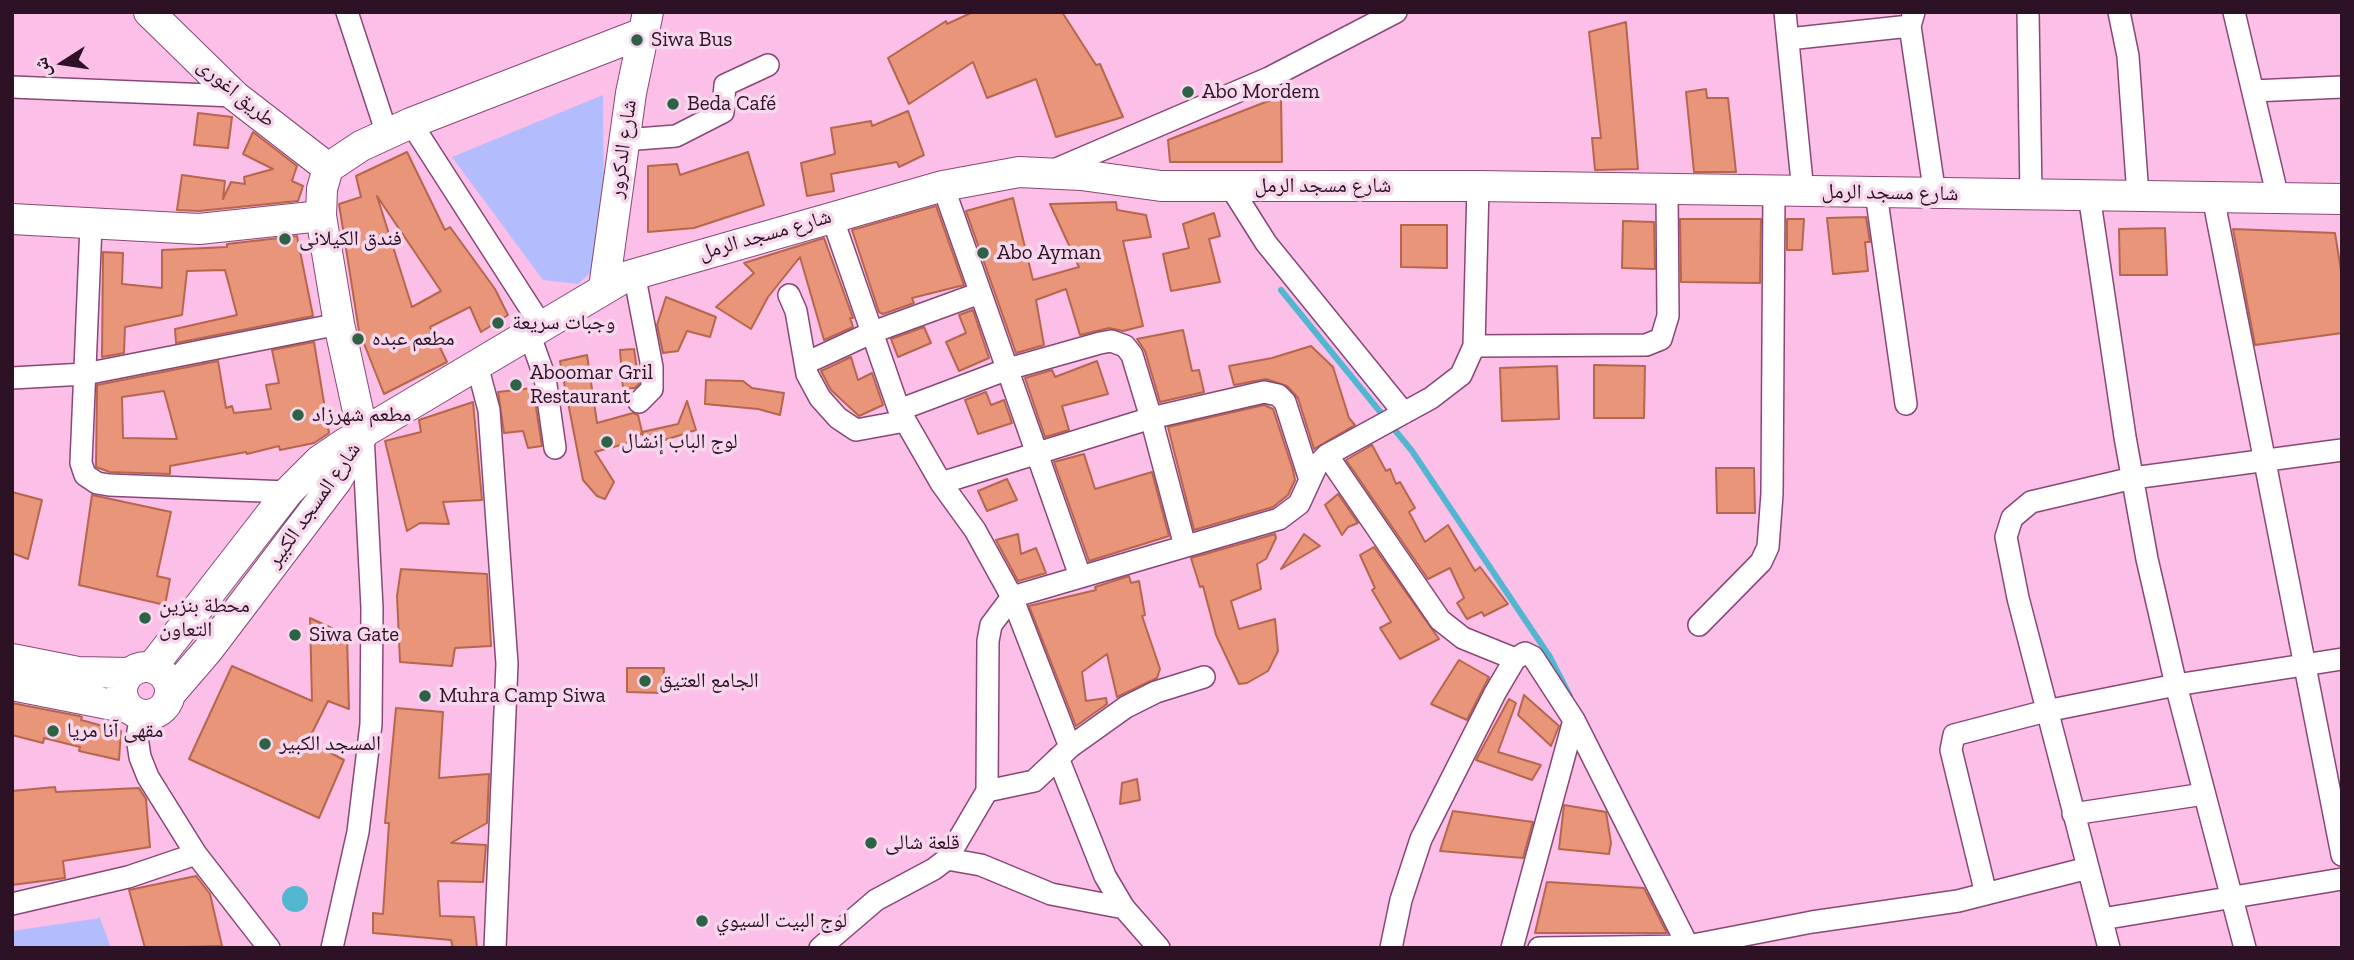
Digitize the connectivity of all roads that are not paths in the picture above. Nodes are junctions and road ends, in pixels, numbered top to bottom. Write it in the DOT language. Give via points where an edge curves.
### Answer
graph roads {
  1 [pos="149,12"];
  2 [pos="347,12"];
  3 [pos="1396,12"];
  4 [pos="1785,12"];
  5 [pos="2028,12"];
  6 [pos="2119,12"];
  7 [pos="2234,12"];
  8 [pos="1912,19"];
  9 [pos="646,22"];
  10 [pos="1788,39"];
  11 [pos="768,65"];
  12 [pos="12,86"];
  13 [pos="2342,87"];
  14 [pos="2253,91"];
  15 [pos="235,96"];
  16 [pos="399,129"];
  17 [pos="624,140"];
  18 [pos="328,168"];
  19 [pos="1049,172"];
  20 [pos="943,186"];
  21 [pos="1230,186"];
  22 [pos="1478,186"];
  23 [pos="1667,190"];
  24 [pos="1788,192"];
  25 [pos="1876,193"];
  26 [pos="2031,194"];
  27 [pos="1935,195"];
  28 [pos="2089,195"];
  29 [pos="2138,196"];
  30 [pos="2213,197"];
  31 [pos="2278,198"];
  32 [pos="2342,199"];
  33 [pos="321,216"];
  34 [pos="832,217"];
  35 [pos="12,219"];
  36 [pos="90,225"];
  37 [pos="634,273"];
  38 [pos="604,288"];
  39 [pos="980,293"];
  40 [pos="789,295"];
  41 [pos="339,324"];
  42 [pos="535,329"];
  43 [pos="873,332"];
  44 [pos="1474,346"];
  45 [pos="806,363"];
  46 [pos="477,365"];
  47 [pos="1008,369"];
  48 [pos="85,374"];
  49 [pos="12,378"];
  50 [pos="639,402"];
  51 [pos="1906,404"];
  52 [pos="1404,413"];
  53 [pos="902,416"];
  54 [pos="1151,418"];
  55 [pos="363,434"];
  56 [pos="555,447"];
  57 [pos="2342,450"];
  58 [pos="1037,452"];
  59 [pos="1327,455"];
  60 [pos="2263,460"];
  61 [pos="2133,478"];
  62 [pos="1310,480"];
  63 [pos="941,483"];
  64 [pos="288,492"];
  65 [pos="1185,546"];
  66 [pos="1080,576"];
  67 [pos="1012,597"];
  68 [pos="1699,625"];
  69 [pos="12,659"];
  70 [pos="1515,659"];
  71 [pos="2342,659"];
  72 [pos="2305,664"];
  73 [pos="141,670"];
  74 [pos="1204,677"];
  75 [pos="12,685"];
  76 [pos="2176,685"];
  77 [pos="171,693"];
  78 [pos="135,711"];
  79 [pos="2046,711"];
  80 [pos="1574,720"];
  81 [pos="1064,752"];
  82 [pos="987,791"];
  83 [pos="2204,794"];
  84 [pos="2073,814"];
  85 [pos="196,854"];
  86 [pos="2342,855"];
  87 [pos="947,859"];
  88 [pos="2088,867"];
  89 [pos="2342,879"];
  90 [pos="1986,894"];
  91 [pos="2231,897"];
  92 [pos="12,904"];
  93 [pos="1124,908"];
  94 [pos="2102,919"];
  95 [pos="1688,947"];
  96 [pos="269,948"];
  97 [pos="332,948"];
  98 [pos="495,948"];
  99 [pos="820,948"];
  100 [pos="1159,948"];
  101 [pos="1391,948"];
  102 [pos="1512,948"];
  103 [pos="1539,948"];
  104 [pos="1635,948"];
  105 [pos="2109,948"];
  106 [pos="2245,948"];
  1 -- 15 [label="street, طريق اغورى"];
  2 -- 16 [label="street"];
  3 -- 19 [label="street" via="1269,78"];
  4 -- 10 [label="street"];
  5 -- 26 [label="street"];
  6 -- 29 [label="street" via="2133,105"];
  7 -- 14 [label="street"];
  8 -- 10 [label="street"];
  8 -- 27 [label="street"];
  9 -- 16 [label="street"];
  9 -- 17 [label="street, شارع الدكرور"];
  10 -- 24 [label="street"];
  11 -- 17 [label="street" via="725,85 723,112 676,136"];
  12 -- 15 [label="street"];
  13 -- 14 [label="street"];
  14 -- 31 [label="street"];
  15 -- 18 [label="street, طريق اغورى"];
  16 -- 18 [label="street"];
  16 -- 42 [label="street"];
  17 -- 38 [label="street, شارع الدكرور"];
  18 -- 33 [label="street"];
  19 -- 20 [label="street, شارع مسجد الرمل" via="1019,172"];
  19 -- 21 [label="street, شارع مسجد الرمل" via="1161,186"];
  20 -- 34 [label="street, شارع مسجد الرمل"];
  20 -- 39 [label="street"];
  21 -- 22 [label="street, شارع مسجد الرمل"];
  21 -- 52 [label="street" via="1266,243"];
  22 -- 23 [label="street, شارع مسجد الرمل"];
  22 -- 44 [label="street"];
  23 -- 24 [label="street, شارع مسجد الرمل"];
  23 -- 44 [label="street" via="1668,316 1661,339 1646,345"];
  24 -- 25 [label="street, شارع مسجد الرمل"];
  24 -- 68 [label="street" via="1768,547 1760,562"];
  25 -- 27 [label="street, شارع مسجد الرمل"];
  25 -- 51 [label="street"];
  26 -- 27 [label="street, شارع مسجد الرمل"];
  26 -- 28 [label="street, شارع مسجد الرمل"];
  28 -- 29 [label="street, شارع مسجد الرمل"];
  28 -- 61 [label="street"];
  29 -- 30 [label="street, شارع مسجد الرمل"];
  30 -- 31 [label="street, شارع مسجد الرمل"];
  30 -- 60 [label="street"];
  31 -- 32 [label="street, شارع مسجد الرمل"];
  33 -- 36 [label="street" via="199,229"];
  33 -- 41 [label="street"];
  34 -- 37 [label="street, شارع مسجد الرمل"];
  34 -- 43 [label="street"];
  35 -- 36 [label="street"];
  36 -- 48 [label="street"];
  37 -- 38 [label="street, شارع مسجد الرمل"];
  37 -- 50 [label="street" via="652,367 652,389"];
  38 -- 42 [label="street, شارع مسجد الرمل"];
  39 -- 43 [label="street"];
  39 -- 47 [label="street"];
  40 -- 45 [label="street"];
  41 -- 48 [label="street"];
  41 -- 55 [label="street"];
  42 -- 46 [label="street, شارع مسجد الرمل"];
  42 -- 56 [label="street"];
  43 -- 45 [label="street"];
  43 -- 53 [label="street"];
  44 -- 52 [label="street" via="1461,374"];
  45 -- 53 [label="street" via="820,398 856,430"];
  46 -- 55 [label="street, شارع مسجد الرمل"];
  46 -- 98 [label="street" via="489,410 507,664"];
  47 -- 53 [label="street"];
  47 -- 54 [label="street" via="1100,343 1119,343 1132,355"];
  47 -- 58 [label="street"];
  48 -- 49 [label="street"];
  48 -- 64 [label="street" via="81,463 90,481"];
  52 -- 59 [label="street"];
  53 -- 63 [label="street"];
  54 -- 58 [label="street"];
  54 -- 62 [label="street" via="1265,392 1278,395 1285,402"];
  54 -- 65 [label="street"];
  55 -- 64 [label="street, شارع المسجد الكبير" via="319,461"];
  55 -- 77 [label="street, شارع المسجد الكبير" via="337,480"];
  55 -- 97 [label="street" via="372,608 371,724 358,832"];
  57 -- 60 [label="street"];
  58 -- 63 [label="street"];
  58 -- 66 [label="street"];
  59 -- 62 [label="street"];
  59 -- 70 [label="street" via="1440,620 1463,638"];
  60 -- 61 [label="street"];
  60 -- 72 [label="street"];
  61 -- 76 [label="street"];
  61 -- 79 [label="street" via="2031,502 2007,528 2018,598"];
  62 -- 65 [label="street" via="1307,492 1290,513"];
  63 -- 67 [label="street" via="975,530"];
  64 -- 73 [label="street, شارع المسجد الكبير"];
  65 -- 66 [label="street"];
  66 -- 67 [label="street"];
  67 -- 81 [label="street"];
  67 -- 82 [label="street" via="991,625 988,641"];
  69 -- 73 [label="street" via="78,672"];
  70 -- 80 [label="street" via="1525,653 1532,657"];
  70 -- 101 [label="street" via="1421,839"];
  71 -- 72 [label="street"];
  72 -- 76 [label="street"];
  72 -- 86 [label="street"];
  73 -- 77 [label="street" via="166,676"];
  73 -- 78 [label="street" via="122,690"];
  74 -- 81 [label="street" via="1146,697"];
  75 -- 78 [label="street"];
  76 -- 79 [label="street"];
  76 -- 83 [label="street"];
  77 -- 78 [label="street" via="162,710"];
  78 -- 85 [label="street" via="140,757 148,777"];
  79 -- 84 [label="street"];
  79 -- 90 [label="street" via="1962,730 1951,742"];
  80 -- 95 [label="street"];
  80 -- 102 [label="street"];
  81 -- 82 [label="street" via="1029,783"];
  81 -- 93 [label="street" via="1105,876"];
  82 -- 87 [label="street"];
  83 -- 84 [label="street"];
  83 -- 91 [label="street"];
  84 -- 88 [label="street"];
  85 -- 92 [label="street" via="128,877"];
  85 -- 96 [label="street"];
  87 -- 93 [label="street" via="981,865 1051,894"];
  87 -- 99 [label="street" via="876,900"];
  88 -- 90 [label="street"];
  88 -- 94 [label="street"];
  89 -- 91 [label="street"];
  90 -- 95 [label="street"];
  91 -- 94 [label="street"];
  91 -- 106 [label="street"];
  93 -- 100 [label="street"];
  94 -- 105 [label="street"];
  95 -- 104 [label="street"];
  103 -- 104 [label="street"];
}
